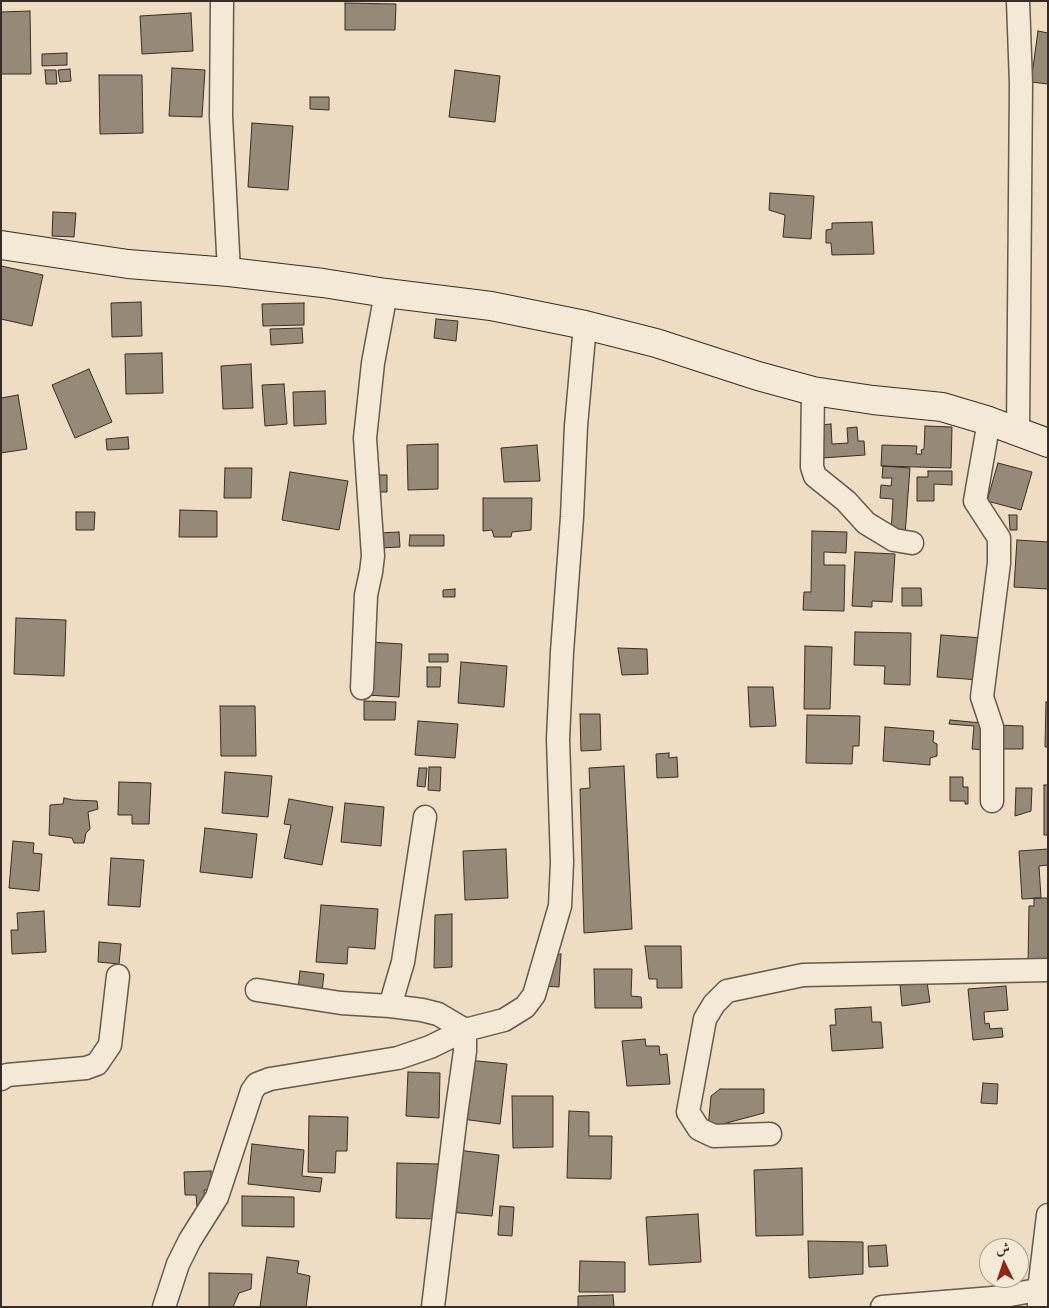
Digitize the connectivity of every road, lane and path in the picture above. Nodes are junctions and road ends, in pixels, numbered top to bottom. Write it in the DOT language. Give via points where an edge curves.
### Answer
graph roads {
  1 [pos="222,1"];
  2 [pos="1018,1"];
  3 [pos="1,245"];
  4 [pos="229,272"];
  5 [pos="386,293"];
  6 [pos="585,325"];
  7 [pos="813,391"];
  8 [pos="989,421"];
  9 [pos="1018,431"];
  10 [pos="1048,443"];
  11 [pos="912,543"];
  12 [pos="362,688"];
  13 [pos="992,801"];
  14 [pos="425,817"];
  15 [pos="1048,970"];
  16 [pos="118,976"];
  17 [pos="258,990"];
  18 [pos="390,1006"];
  19 [pos="465,1030"];
  20 [pos="1,1079"];
  21 [pos="770,1134"];
  22 [pos="1048,1215"];
  23 [pos="1042,1295"];
  24 [pos="164,1307"];
  25 [pos="433,1307"];
  26 [pos="882,1307"];
  1 -- 4 [label="street" via="221,116"];
  2 -- 9 [label="street" via="1021,84"];
  3 -- 4 [label="street" via="128,264"];
  4 -- 5 [label="street"];
  5 -- 6 [label="street" via="491,306"];
  5 -- 12 [label="street" via="373,363 365,438 373,556 366,595"];
  6 -- 7 [label="street"];
  6 -- 19 [label="street" via="558,739 562,862 560,906 534,995 525,1007 504,1020"];
  7 -- 8 [label="street" via="942,407"];
  7 -- 11 [label="street" via="812,467 815,476 846,501 866,524 894,540"];
  8 -- 9 [label="street"];
  8 -- 13 [label="street" via="975,501 999,538 999,563 982,697 992,727"];
  9 -- 10 [label="street"];
  14 -- 18 [label="street" via="403,962"];
  15 -- 21 [label="street" via="803,975 727,991 705,1019 688,1112 699,1129 714,1136"];
  16 -- 20 [label="street" via="110,1045 97,1064 86,1068 7,1075"];
  17 -- 18 [label="street" via="341,1003"];
  18 -- 19 [label="street" via="438,1014"];
  19 -- 24 [label="street" via="398,1058 270,1079 257,1084 217,1197 178,1264"];
  19 -- 25 [label="street"];
  22 -- 23 [label="street"];
  23 -- 26 [label="street"];
}
